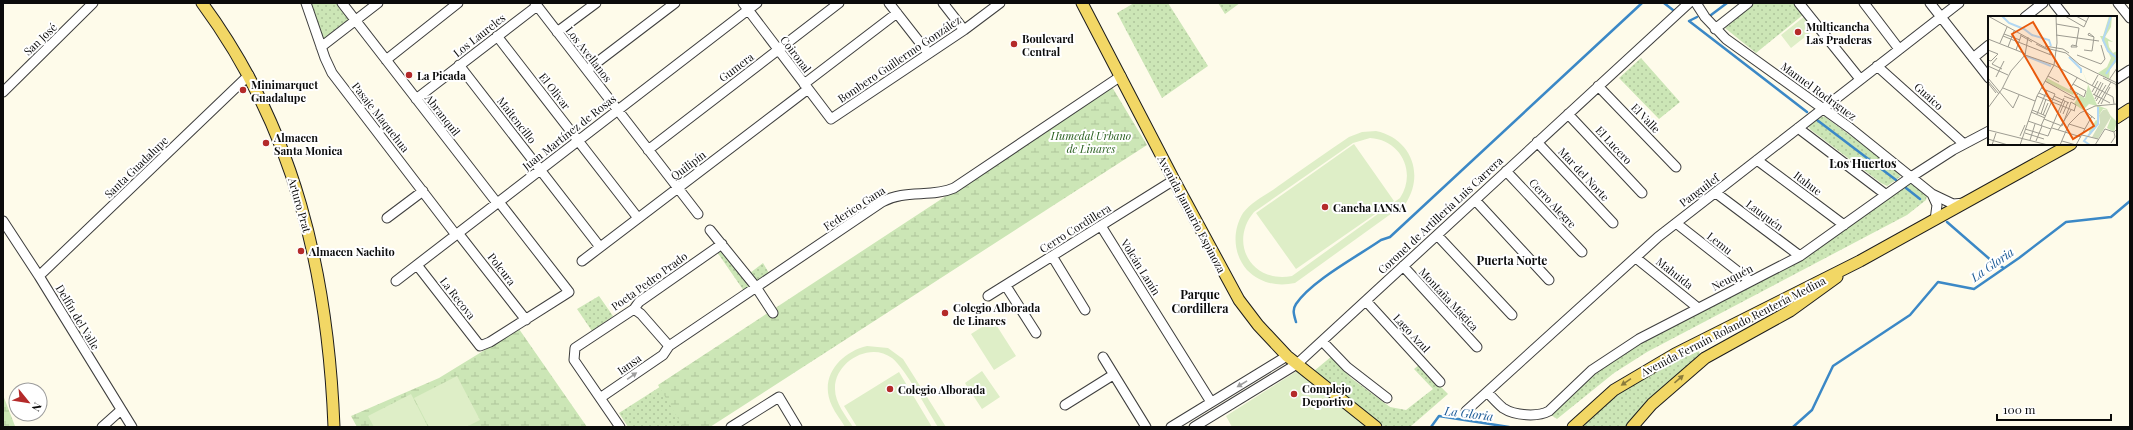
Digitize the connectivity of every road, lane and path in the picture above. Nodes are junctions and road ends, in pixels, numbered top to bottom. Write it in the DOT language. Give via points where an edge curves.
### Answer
graph roads {
  1 [pos="94,3"];
  2 [pos="202,3"];
  3 [pos="306,3"];
  4 [pos="342,3"];
  5 [pos="378,3"];
  6 [pos="458,3"];
  7 [pos="596,3"];
  8 [pos="675,3"];
  9 [pos="756,3"];
  10 [pos="839,3"];
  11 [pos="889,3"];
  12 [pos="944,3"];
  13 [pos="1000,3"];
  14 [pos="1082,3"];
  15 [pos="1690,3"];
  16 [pos="1696,3"];
  17 [pos="1748,3"];
  18 [pos="1800,3"];
  19 [pos="1864,3"];
  20 [pos="1930,3"];
  21 [pos="1959,3"];
  22 [pos="2043,3"];
  23 [pos="2054,3"];
  24 [pos="2118,3"];
  25 [pos="536,4"];
  26 [pos="745,6"];
  27 [pos="897,13"];
  28 [pos="2026,16"];
  29 [pos="2064,16"];
  30 [pos="1941,17"];
  31 [pos="2130,18"];
  32 [pos="356,21"];
  33 [pos="1715,29"];
  34 [pos="964,30"];
  35 [pos="557,32"];
  36 [pos="497,36"];
  37 [pos="1988,46"];
  38 [pos="322,47"];
  39 [pos="1899,49"];
  40 [pos="778,50"];
  41 [pos="928,53"];
  42 [pos="1973,58"];
  43 [pos="386,60"];
  44 [pos="459,65"];
  45 [pos="1877,66"];
  46 [pos="587,70"];
  47 [pos="2130,70"];
  48 [pos="249,75"];
  49 [pos="1121,76"];
  50 [pos="1988,77"];
  51 [pos="2117,78"];
  52 [pos="1860,79"];
  53 [pos="1598,86"];
  54 [pos="806,87"];
  55 [pos="3,92"];
  56 [pos="416,99"];
  57 [pos="1822,108"];
  58 [pos="2130,109"];
  59 [pos="618,110"];
  60 [pos="1568,114"];
  61 [pos="2117,117"];
  62 [pos="831,119"];
  63 [pos="1798,128"];
  64 [pos="1988,132"];
  65 [pos="578,140"];
  66 [pos="1537,142"];
  67 [pos="1964,144"];
  68 [pos="2069,145"];
  69 [pos="648,150"];
  70 [pos="1758,160"];
  71 [pos="1676,167"];
  72 [pos="540,170"];
  73 [pos="1506,171"];
  74 [pos="1911,176"];
  75 [pos="1174,180"];
  76 [pos="678,188"];
  77 [pos="422,191"];
  78 [pos="1642,193"];
  79 [pos="1716,193"];
  80 [pos="1885,194"];
  81 [pos="1932,194"];
  82 [pos="1475,200"];
  83 [pos="498,202"];
  84 [pos="1968,203"];
  85 [pos="698,214"];
  86 [pos="387,218"];
  87 [pos="638,218"];
  88 [pos="1936,220"];
  89 [pos="3,221"];
  90 [pos="1613,223"];
  91 [pos="1676,223"];
  92 [pos="1844,225"];
  93 [pos="1101,226"];
  94 [pos="710,230"];
  95 [pos="457,234"];
  96 [pos="1437,235"];
  97 [pos="722,244"];
  98 [pos="600,247"];
  99 [pos="1582,252"];
  100 [pos="1052,256"];
  101 [pos="1800,256"];
  102 [pos="1636,258"];
  103 [pos="582,261"];
  104 [pos="1860,261"];
  105 [pos="417,265"];
  106 [pos="1403,266"];
  107 [pos="39,276"];
  108 [pos="1549,280"];
  109 [pos="396,281"];
  110 [pos="1750,281"];
  111 [pos="1006,286"];
  112 [pos="756,287"];
  113 [pos="988,296"];
  114 [pos="1366,301"];
  115 [pos="1698,308"];
  116 [pos="634,309"];
  117 [pos="1085,310"];
  118 [pos="773,313"];
  119 [pos="1512,315"];
  120 [pos="526,320"];
  121 [pos="1036,333"];
  122 [pos="1322,341"];
  123 [pos="669,346"];
  124 [pos="1477,347"];
  125 [pos="1287,356"];
  126 [pos="1103,357"];
  127 [pos="1297,364"];
  128 [pos="1258,373"];
  129 [pos="1113,375"];
  130 [pos="1440,382"];
  131 [pos="1265,384"];
  132 [pos="1487,392"];
  133 [pos="600,398"];
  134 [pos="1387,398"];
  135 [pos="1211,402"];
  136 [pos="1065,404"];
  137 [pos="121,410"];
  138 [pos="1466,411"];
  139 [pos="1183,424"];
  140 [pos="102,427"];
  141 [pos="132,427"];
  142 [pos="334,427"];
  143 [pos="620,427"];
  144 [pos="731,427"];
  145 [pos="797,427"];
  146 [pos="1146,427"];
  147 [pos="1171,427"];
  148 [pos="1194,427"];
  149 [pos="1376,427"];
  150 [pos="1573,427"];
  151 [pos="1632,427"];
  1 -- 55 [label="street, San José"];
  2 -- 48 [label="main road, Arturo Prat"];
  3 -- 38 [label="street, Pasaje Maquehua"];
  4 -- 32 [label="street, Abranquil"];
  5 -- 32 [label="street"];
  6 -- 43 [label="street"];
  7 -- 35 [label="street"];
  8 -- 46 [label="street"];
  9 -- 26 [label="street, Juan Martínez de Rosas"];
  10 -- 40 [label="street, Gumera"];
  11 -- 27 [label="street"];
  12 -- 34 [label="street"];
  13 -- 34 [label="street, Bombero Guillermo González"];
  14 -- 49 [label="main road, Avenida Januario Espinoza"];
  15 -- 53 [label="street, Coronel de Artillería Luis Carrera"];
  16 -- 33 [label="street, Manuel Rodríguez"];
  17 -- 33 [label="street"];
  18 -- 52 [label="street"];
  19 -- 39 [label="street"];
  20 -- 30 [label="street"];
  21 -- 30 [label="street, Panguilef"];
  22 -- 28 [label="street"];
  23 -- 29 [label="street"];
  24 -- 31 [label="street"];
  25 -- 35 [label="street, Los Avellanos"];
  25 -- 36 [label="street, Los Laureles"];
  26 -- 40 [label="street, Coironal"];
  26 -- 59 [label="street, Juan Martínez de Rosas"];
  27 -- 41 [label="street"];
  27 -- 54 [label="street, Quilipín"];
  30 -- 39 [label="street, Panguilef"];
  30 -- 42 [label="street"];
  32 -- 38 [label="street"];
  32 -- 43 [label="street, Abranquil"];
  33 -- 57 [label="street, Manuel Rodríguez"];
  34 -- 41 [label="street, Bombero Guillermo González"];
  35 -- 46 [label="street, Los Avellanos"];
  36 -- 44 [label="street, Los Laureles"];
  36 -- 65 [label="street, El Olivar"];
  37 -- 42 [label="street"];
  38 -- 77 [label="street, Pasaje Maquehua" via="336,80"];
  39 -- 45 [label="street, Panguilef"];
  40 -- 54 [label="street, Coironal"];
  40 -- 69 [label="street, Gumera"];
  41 -- 62 [label="street, Bombero Guillermo González"];
  42 -- 50 [label="street"];
  43 -- 56 [label="street, Abranquil"];
  44 -- 56 [label="street, Los Laureles"];
  44 -- 72 [label="street, Maitencillo"];
  45 -- 52 [label="street, Panguilef"];
  45 -- 67 [label="street, Guaico"];
  46 -- 59 [label="street, Los Avellanos"];
  47 -- 51 [label="street"];
  48 -- 107 [label="street, Santa Guadalupe"];
  48 -- 142 [label="main road, Arturo Prat" via="283,151 308,230 325,316"];
  49 -- 75 [label="main road, Avenida Januario Espinoza"];
  49 -- 112 [label="street, Federico Gana" via="954,188 901,194 887,199"];
  52 -- 57 [label="street, Panguilef"];
  53 -- 60 [label="street, Coronel de Artillería Luis Carrera"];
  53 -- 71 [label="street, El Valle"];
  54 -- 62 [label="street, Coironal"];
  54 -- 76 [label="street, Quilipín"];
  56 -- 83 [label="street, Abranquil"];
  57 -- 63 [label="street, Panguilef"];
  57 -- 74 [label="street, Manuel Rodríguez"];
  58 -- 61 [label="main road"];
  59 -- 65 [label="street, Juan Martínez de Rosas"];
  59 -- 69 [label="street, Los Avellanos"];
  60 -- 66 [label="street, Coronel de Artillería Luis Carrera"];
  60 -- 78 [label="street, El Lucero"];
  63 -- 70 [label="street, Panguilef"];
  63 -- 80 [label="street"];
  64 -- 67 [label="street, Neuquén"];
  65 -- 72 [label="street, Juan Martínez de Rosas"];
  65 -- 87 [label="street, El Olivar"];
  66 -- 73 [label="street, Coronel de Artillería Luis Carrera"];
  66 -- 90 [label="street, Mar del Norte"];
  67 -- 74 [label="street, Neuquén"];
  68 -- 84 [label="main road, Avenida Fermín Rolando Rentería Medina"];
  69 -- 76 [label="street, Los Avellanos"];
  70 -- 79 [label="street, Panguilef"];
  70 -- 92 [label="street, Itahue"];
  72 -- 83 [label="street, Juan Martínez de Rosas"];
  72 -- 98 [label="street, Maitencillo"];
  73 -- 82 [label="street, Coronel de Artillería Luis Carrera"];
  73 -- 99 [label="street, Cerro Alegre"];
  74 -- 80 [label="street, Neuquén"];
  74 -- 81 [label="street, Manuel Rodríguez"];
  75 -- 93 [label="street, Cerro Cordillera"];
  75 -- 125 [label="main road, Avenida Januario Espinoza" via="1239,300"];
  76 -- 85 [label="street, Los Avellanos"];
  76 -- 87 [label="street, Quilipín"];
  77 -- 86 [label="street"];
  77 -- 95 [label="street, Pasaje Maquehua"];
  79 -- 91 [label="street, Panguilef"];
  79 -- 101 [label="street, Lauquén"];
  80 -- 92 [label="street, Neuquén"];
  81 -- 84 [label="street, Manuel Rodríguez" via="1953,204"];
  81 -- 88 [label="street" via="1937,205"];
  82 -- 96 [label="street, Coronel de Artillería Luis Carrera"];
  82 -- 108 [label="street"];
  83 -- 95 [label="street, Juan Martínez de Rosas"];
  83 -- 120 [label="street, Abranquil" via="569,292"];
  84 -- 88 [label="main road, Avenida Fermín Rolando Rentería Medina"];
  87 -- 98 [label="street, Quilipín"];
  88 -- 104 [label="main road, Avenida Fermín Rolando Rentería Medina"];
  89 -- 107 [label="street, Delfín del Valle"];
  91 -- 102 [label="street, Panguilef"];
  91 -- 110 [label="street, Lemu"];
  92 -- 101 [label="street, Neuquén"];
  93 -- 100 [label="street, Cerro Cordillera"];
  93 -- 135 [label="street, Volcán Lanín"];
  94 -- 97 [label="street"];
  95 -- 105 [label="street, Juan Martínez de Rosas"];
  95 -- 120 [label="street, Polcura"];
  96 -- 106 [label="street, Coronel de Artillería Luis Carrera"];
  96 -- 119 [label="street"];
  97 -- 112 [label="street"];
  97 -- 116 [label="street, Poeta Pedro Prado" via="639,302"];
  98 -- 103 [label="street, Quilipín"];
  100 -- 111 [label="street, Cerro Cordillera"];
  100 -- 117 [label="street"];
  101 -- 110 [label="street, Neuquén"];
  102 -- 115 [label="street, Mahuida"];
  102 -- 132 [label="street, Panguilef"];
  104 -- 150 [label="main road, Avenida Fermín Rolando Rentería Medina, one-way" via="1653,366 1609,394"];
  151 -- 104 [label="main road, Avenida Fermín Rolando Rentería Medina, one-way" via="1652,404 1705,358 1790,310"];
  105 -- 109 [label="street, Juan Martínez de Rosas"];
  105 -- 120 [label="street, La Recova" via="480,346"];
  106 -- 114 [label="street, Coronel de Artillería Luis Carrera"];
  106 -- 124 [label="street, Montaña Mágica"];
  107 -- 137 [label="street, Delfín del Valle"];
  110 -- 115 [label="street, Neuquén"];
  111 -- 113 [label="street, Cerro Cordillera"];
  111 -- 121 [label="street"];
  112 -- 118 [label="street"];
  112 -- 123 [label="street, Federico Gana"];
  114 -- 122 [label="street, Coronel de Artillería Luis Carrera"];
  114 -- 130 [label="street, Lago Azul"];
  115 -- 132 [label="street, Neuquén" via="1615,354 1592,370 1542,415 1511,412"];
  116 -- 123 [label="street"];
  116 -- 133 [label="street, Poeta Pedro Prado" via="579,344 573,351 574,360"];
  122 -- 127 [label="street, Coronel de Artillería Luis Carrera"];
  122 -- 134 [label="street" via="1347,367"];
  133 -- 123 [label="street, Iansa, one-way" via="663,355"];
  125 -- 127 [label="main road, Avenida Januario Espinoza"];
  125 -- 128 [label="street"];
  126 -- 129 [label="street"];
  127 -- 131 [label="street, Coronel de Artillería Luis Carrera"];
  127 -- 149 [label="main road, Avenida Januario Espinoza"];
  128 -- 131 [label="street"];
  128 -- 135 [label="street, one-way"];
  129 -- 136 [label="street"];
  129 -- 146 [label="street"];
  131 -- 148 [label="street, Coronel de Artillería Luis Carrera"];
  132 -- 138 [label="street, Panguilef"];
  133 -- 143 [label="street"];
  135 -- 139 [label="street"];
  137 -- 140 [label="street"];
  137 -- 141 [label="street, Delfín del Valle"];
  139 -- 147 [label="street"];
  144 -- 145 [label="street" via="780,397"];
}
